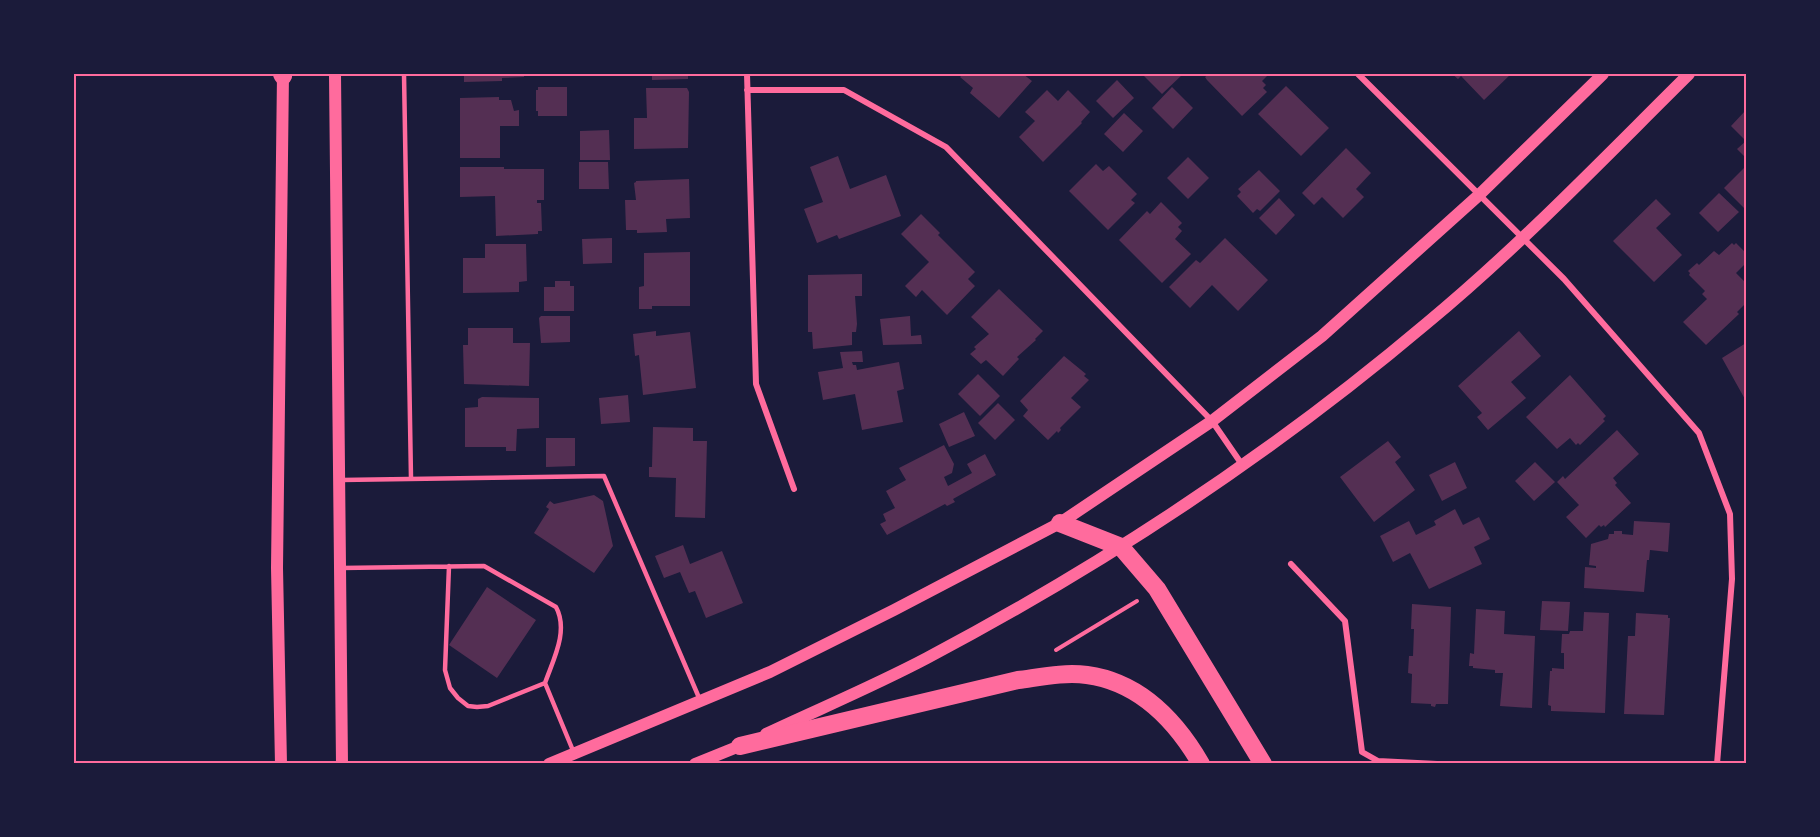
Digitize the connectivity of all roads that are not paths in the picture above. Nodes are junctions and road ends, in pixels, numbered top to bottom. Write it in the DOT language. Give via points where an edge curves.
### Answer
graph roads {
  1 [pos="283,74"];
  2 [pos="335,74"];
  3 [pos="404,74"];
  4 [pos="747,74"];
  5 [pos="1358,74"];
  6 [pos="1603,74"];
  7 [pos="1689,74"];
  8 [pos="747,90"];
  9 [pos="1479,195"];
  10 [pos="1523,239"];
  11 [pos="1212,421"];
  12 [pos="1243,466"];
  13 [pos="411,478"];
  14 [pos="340,480"];
  15 [pos="794,489"];
  16 [pos="1060,523"];
  17 [pos="1121,547"];
  18 [pos="1291,564"];
  19 [pos="449,566"];
  20 [pos="341,568"];
  21 [pos="545,683"];
  22 [pos="700,700"];
  23 [pos="740,746"];
  24 [pos="574,753"];
  25 [pos="281,764"];
  26 [pos="342,764"];
  27 [pos="549,764"];
  28 [pos="695,764"];
  29 [pos="1201,764"];
  30 [pos="1263,764"];
  31 [pos="1437,764"];
  32 [pos="1717,764"];
  1 -- 25 [label="main road" via="277,568"];
  2 -- 14 [label="main road"];
  3 -- 13 [label="lane"];
  4 -- 8 [label="street"];
  5 -- 9 [label="street"];
  6 -- 9 [label="main road"];
  7 -- 10 [label="main road"];
  8 -- 11 [label="street" via="844,90 946,147"];
  8 -- 15 [label="street" via="756,384"];
  9 -- 10 [label="street"];
  9 -- 11 [label="main road" via="1322,336"];
  10 -- 12 [label="main road" via="1410,338"];
  10 -- 32 [label="street" via="1564,279 1700,433 1730,514 1732,579"];
  11 -- 12 [label="street"];
  11 -- 16 [label="main road"];
  12 -- 17 [label="main road"];
  13 -- 14 [label="lane"];
  13 -- 22 [label="lane" via="604,476"];
  14 -- 20 [label="main road"];
  16 -- 17 [label="highway"];
  16 -- 22 [label="main road" via="780,667"];
  17 -- 23 [label="main road" via="925,659"];
  17 -- 30 [label="highway" via="1157,589"];
  18 -- 31 [label="street" via="1344,621 1362,752 1378,761"];
  19 -- 20 [label="lane"];
  19 -- 21 [label="lane" via="484,566 556,607 561,616 558,648"];
  19 -- 21 [label="lane" via="445,670 450,688 458,698 468,706 488,706"];
  20 -- 26 [label="main road"];
  21 -- 24 [label="lane"];
  22 -- 24 [label="main road"];
  23 -- 28 [label="main road"];
  23 -- 29 [label="highway" via="1018,680 1070,674 1106,680 1149,702 1181,732"];
  24 -- 27 [label="main road"];
}
